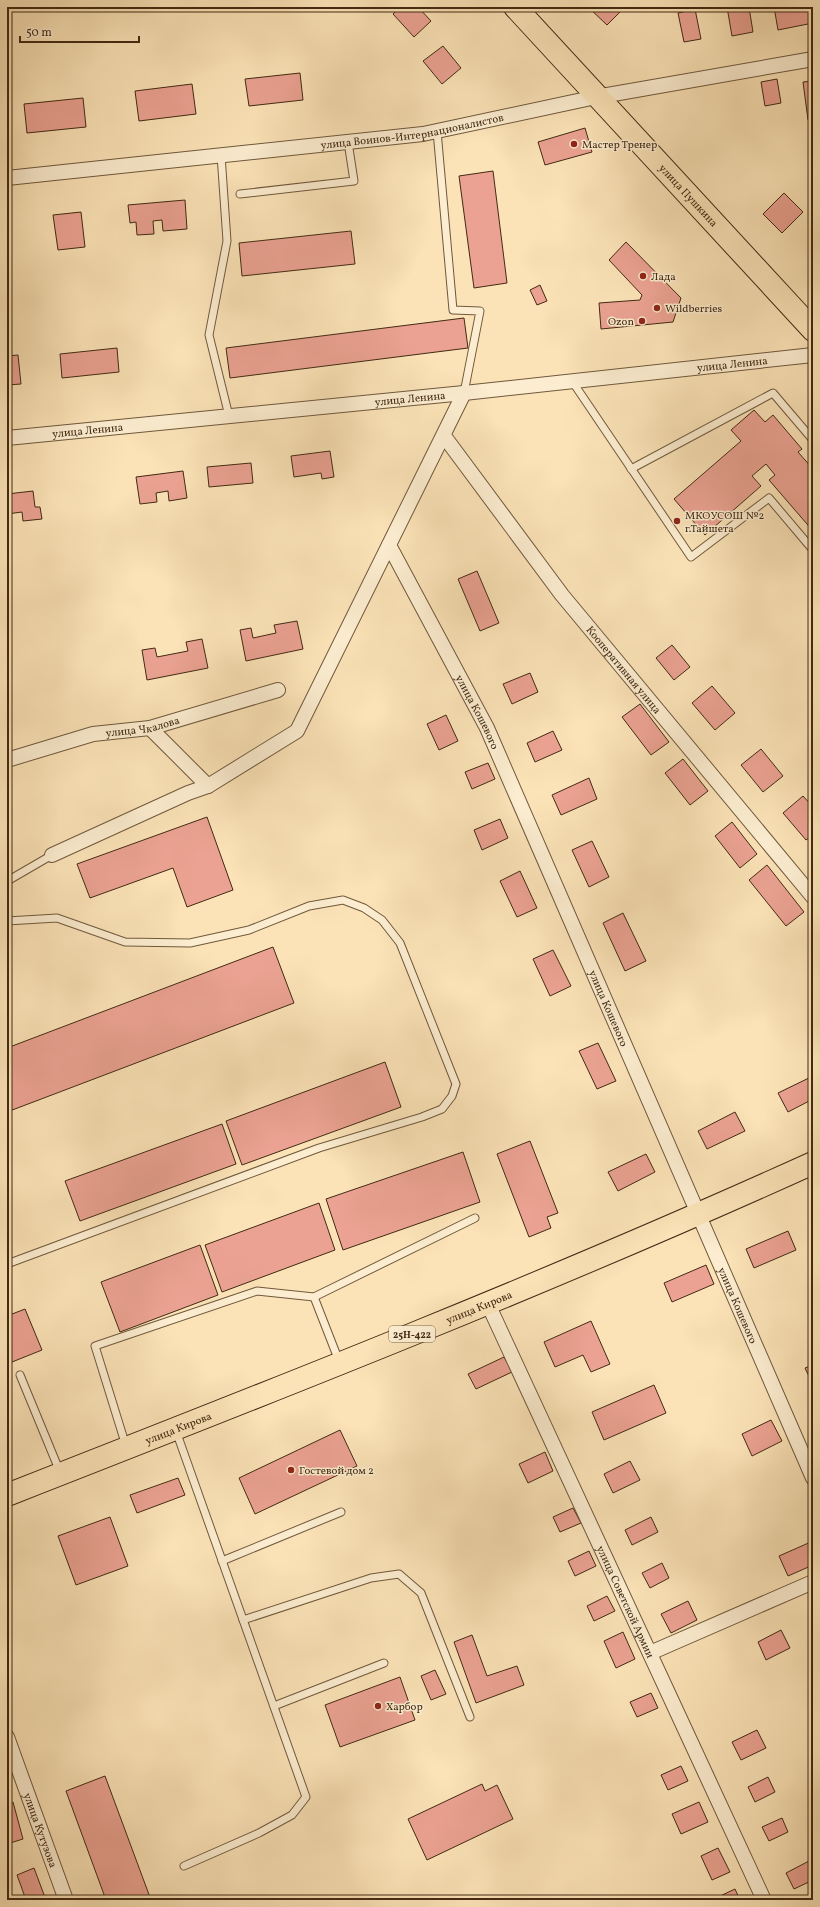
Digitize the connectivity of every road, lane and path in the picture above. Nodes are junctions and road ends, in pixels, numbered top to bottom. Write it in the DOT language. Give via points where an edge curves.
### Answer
graph roads {
  1 [pos="515,7"];
  2 [pos="813,59"];
  3 [pos="596,97"];
  4 [pos="437,131"];
  5 [pos="348,142"];
  6 [pos="221,155"];
  7 [pos="7,178"];
  8 [pos="240,194"];
  9 [pos="813,330"];
  10 [pos="813,355"];
  11 [pos="572,382"];
  12 [pos="464,393"];
  13 [pos="229,416"];
  14 [pos="444,436"];
  15 [pos="7,438"];
  16 [pos="813,440"];
  17 [pos="631,469"];
  18 [pos="389,545"];
  19 [pos="813,550"];
  20 [pos="278,690"];
  21 [pos="150,728"];
  22 [pos="7,760"];
  23 [pos="208,786"];
  24 [pos="52,855"];
  25 [pos="7,884"];
  26 [pos="813,897"];
  27 [pos="7,921"];
  28 [pos="813,1163"];
  29 [pos="698,1215"];
  30 [pos="475,1218"];
  31 [pos="7,1264"];
  32 [pos="314,1297"];
  33 [pos="488,1304"];
  34 [pos="340,1363"];
  35 [pos="20,1375"];
  36 [pos="176,1429"];
  37 [pos="126,1448"];
  38 [pos="61,1474"];
  39 [pos="813,1478"];
  40 [pos="7,1495"];
  41 [pos="341,1512"];
  42 [pos="222,1561"];
  43 [pos="813,1582"];
  44 [pos="244,1620"];
  45 [pos="650,1653"];
  46 [pos="384,1662"];
  47 [pos="274,1706"];
  48 [pos="470,1717"];
  49 [pos="7,1738"];
  50 [pos="184,1866"];
  51 [pos="66,1900"];
  52 [pos="764,1900"];
  1 -- 3 [label="main road, улица Пушкина"];
  2 -- 3 [label="street, улица Воинов-Интернационалистов"];
  3 -- 4 [label="street, улица Воинов-Интернационалистов"];
  3 -- 9 [label="main road, улица Пушкина"];
  4 -- 5 [label="street, улица Воинов-Интернационалистов"];
  4 -- 12 [label="lane" via="453,310 480,311"];
  5 -- 6 [label="street, улица Воинов-Интернационалистов"];
  5 -- 8 [label="lane" via="354,181"];
  6 -- 7 [label="street, улица Воинов-Интернационалистов"];
  6 -- 13 [label="lane" via="227,241 210,335"];
  10 -- 11 [label="street, улица Ленина"];
  11 -- 12 [label="street, улица Ленина"];
  11 -- 17 [label="lane"];
  12 -- 13 [label="street, улица Ленина"];
  12 -- 14 [label="street"];
  13 -- 15 [label="street, улица Ленина"];
  14 -- 18 [label="street"];
  14 -- 26 [label="street, Кооперативная улица" via="562,596"];
  16 -- 17 [label="lane" via="773,393"];
  17 -- 19 [label="lane" via="691,557 769,498"];
  18 -- 23 [label="street" via="297,731"];
  18 -- 29 [label="street, улица Кошевого" via="487,728"];
  20 -- 21 [label="street, улица Чкалова"];
  21 -- 22 [label="street, улица Чкалова" via="93,734"];
  21 -- 23 [label="street"];
  23 -- 24 [label="street"];
  24 -- 25 [label="lane" via="9,880"];
  27 -- 31 [label="lane" via="57,918 125,942 190,943 249,930 309,906 343,900 364,908 382,920 400,943 456,1084 452,1096 442,1109 319,1148"];
  28 -- 29 [label="main road, улица Кирова / 25Н-422"];
  29 -- 33 [label="main road, улица Кирова / 25Н-422"];
  29 -- 39 [label="street, улица Кошевого"];
  30 -- 32 [label="lane"];
  32 -- 34 [label="lane"];
  32 -- 37 [label="lane" via="257,1291 94,1346"];
  33 -- 34 [label="main road, улица Кирова / 25Н-422"];
  33 -- 45 [label="street, улица Советской Армии"];
  34 -- 36 [label="main road, улица Кирова / 25Н-422"];
  35 -- 38 [label="lane"];
  36 -- 37 [label="main road, улица Кирова / 25Н-422"];
  36 -- 42 [label="lane"];
  37 -- 38 [label="main road, улица Кирова / 25Н-422"];
  38 -- 40 [label="main road, улица Кирова / 25Н-422"];
  41 -- 42 [label="lane"];
  42 -- 44 [label="lane"];
  43 -- 45 [label="street"];
  44 -- 47 [label="lane"];
  44 -- 48 [label="lane" via="371,1578 399,1574 421,1593"];
  45 -- 52 [label="street, улица Советской Армии"];
  46 -- 47 [label="lane"];
  47 -- 50 [label="lane" via="306,1797 292,1815 259,1833"];
  49 -- 51 [label="street, улица Кутузова"];
}
